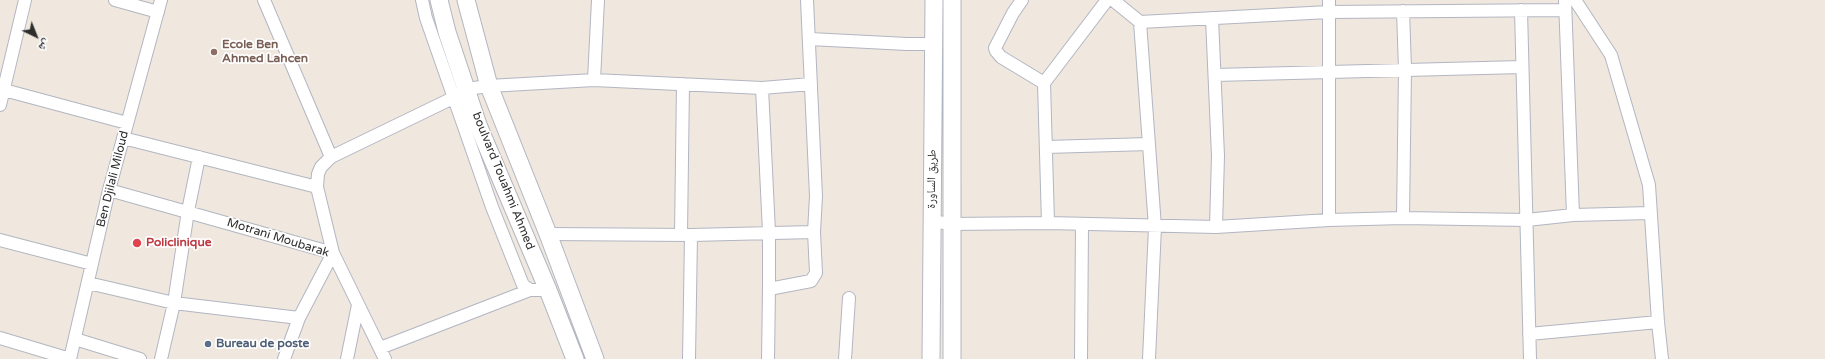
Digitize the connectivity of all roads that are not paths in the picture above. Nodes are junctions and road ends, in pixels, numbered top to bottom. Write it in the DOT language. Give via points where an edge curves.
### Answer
graph roads {
  1 [pos="26,0"];
  2 [pos="115,0"];
  3 [pos="162,0"];
  4 [pos="264,0"];
  5 [pos="422,0"];
  6 [pos="439,0"];
  7 [pos="466,0"];
  8 [pos="598,0"];
  9 [pos="807,0"];
  10 [pos="934,0"];
  11 [pos="952,0"];
  12 [pos="1022,0"];
  13 [pos="1107,0"];
  14 [pos="1113,0"];
  15 [pos="1329,0"];
  16 [pos="1575,0"];
  17 [pos="1565,5"];
  18 [pos="1521,10"];
  19 [pos="1403,11"];
  20 [pos="158,12"];
  21 [pos="1329,12"];
  22 [pos="1212,18"];
  23 [pos="1140,22"];
  24 [pos="810,38"];
  25 [pos="934,44"];
  26 [pos="1521,67"];
  27 [pos="1405,69"];
  28 [pos="1328,71"];
  29 [pos="1215,75"];
  30 [pos="594,80"];
  31 [pos="1044,83"];
  32 [pos="682,84"];
  33 [pos="811,84"];
  34 [pos="489,86"];
  35 [pos="762,88"];
  36 [pos="4,90"];
  37 [pos="461,93"];
  38 [pos="0,105"];
  39 [pos="127,123"];
  40 [pos="123,138"];
  41 [pos="1149,144"];
  42 [pos="1046,148"];
  43 [pos="199,157"];
  44 [pos="332,157"];
  45 [pos="317,187"];
  46 [pos="110,190"];
  47 [pos="188,211"];
  48 [pos="1650,213"];
  49 [pos="1573,215"];
  50 [pos="1403,218"];
  51 [pos="1329,220"];
  52 [pos="1527,220"];
  53 [pos="931,221"];
  54 [pos="1048,223"];
  55 [pos="951,224"];
  56 [pos="1082,225"];
  57 [pos="1155,227"];
  58 [pos="1216,227"];
  59 [pos="769,232"];
  60 [pos="814,232"];
  61 [pos="548,234"];
  62 [pos="686,234"];
  63 [pos="0,240"];
  64 [pos="333,253"];
  65 [pos="92,264"];
  66 [pos="88,283"];
  67 [pos="769,289"];
  68 [pos="530,290"];
  69 [pos="548,290"];
  70 [pos="849,298"];
  71 [pos="174,303"];
  72 [pos="358,305"];
  73 [pos="299,318"];
  74 [pos="1658,322"];
  75 [pos="1529,334"];
  76 [pos="0,338"];
  77 [pos="75,339"];
  78 [pos="380,348"];
  79 [pos="594,356"];
  80 [pos="70,359"];
  81 [pos="140,359"];
  82 [pos="161,359"];
  83 [pos="284,359"];
  84 [pos="347,359"];
  85 [pos="386,359"];
  86 [pos="575,359"];
  87 [pos="689,359"];
  88 [pos="768,359"];
  89 [pos="845,359"];
  90 [pos="931,359"];
  91 [pos="952,359"];
  92 [pos="1080,359"];
  93 [pos="1149,359"];
  94 [pos="1530,359"];
  95 [pos="1662,359"];
  1 -- 36 [label="street"];
  2 -- 20 [label="street"];
  3 -- 20 [label="street, Ben Djilali Miloud"];
  4 -- 44 [label="street"];
  5 -- 37 [label="street" via="426,18"];
  6 -- 37 [label="main road, boulvard Touahmi Ahmed"];
  7 -- 34 [label="main road, boulvard Touahmi Ahmed"];
  8 -- 30 [label="street"];
  9 -- 24 [label="street"];
  10 -- 25 [label="main road, طريق الساورة"];
  11 -- 55 [label="main road, طريق الساورة"];
  12 -- 31 [label="street" via="1013,13 996,51 1001,57"];
  13 -- 31 [label="street"];
  14 -- 23 [label="street"];
  15 -- 21 [label="street"];
  16 -- 48 [label="street" via="1611,55 1649,186"];
  17 -- 18 [label="street"];
  17 -- 49 [label="street"];
  18 -- 19 [label="street"];
  18 -- 26 [label="street"];
  19 -- 21 [label="street"];
  19 -- 27 [label="street"];
  20 -- 39 [label="street, Ben Djilali Miloud"];
  21 -- 22 [label="street"];
  21 -- 28 [label="street"];
  22 -- 23 [label="street"];
  22 -- 29 [label="street"];
  23 -- 41 [label="street"];
  24 -- 25 [label="street"];
  24 -- 33 [label="street"];
  25 -- 53 [label="main road, طريق الساورة"];
  26 -- 27 [label="street"];
  26 -- 52 [label="street"];
  27 -- 28 [label="street"];
  27 -- 50 [label="street"];
  28 -- 29 [label="street"];
  28 -- 51 [label="street"];
  29 -- 58 [label="street" via="1218,156"];
  30 -- 32 [label="street"];
  30 -- 34 [label="street"];
  31 -- 42 [label="street"];
  32 -- 35 [label="street"];
  32 -- 62 [label="street"];
  33 -- 35 [label="street"];
  33 -- 60 [label="street" via="816,196"];
  34 -- 37 [label="street"];
  34 -- 61 [label="main road, boulvard Touahmi Ahmed"];
  35 -- 59 [label="street"];
  36 -- 38 [label="street"];
  36 -- 39 [label="street"];
  37 -- 44 [label="street"];
  37 -- 68 [label="street" via="492,207 523,285"];
  37 -- 69 [label="main road, boulvard Touahmi Ahmed" via="478,125"];
  39 -- 40 [label="street, Ben Djilali Miloud"];
  40 -- 43 [label="street"];
  40 -- 46 [label="street, Ben Djilali Miloud"];
  41 -- 42 [label="street"];
  41 -- 57 [label="street"];
  42 -- 54 [label="street"];
  43 -- 45 [label="street"];
  43 -- 47 [label="street"];
  44 -- 45 [label="street" via="321,167"];
  45 -- 64 [label="street"];
  46 -- 47 [label="street, Motrani Moubarak"];
  46 -- 65 [label="street, Ben Djilali Miloud"];
  47 -- 64 [label="street, Motrani Moubarak"];
  47 -- 71 [label="street"];
  48 -- 49 [label="street"];
  48 -- 74 [label="street"];
  49 -- 52 [label="street"];
  50 -- 51 [label="street"];
  50 -- 52 [label="street"];
  51 -- 58 [label="street"];
  52 -- 75 [label="street"];
  53 -- 55 [label="street"];
  53 -- 90 [label="main road, طريق الساورة"];
  54 -- 55 [label="street"];
  54 -- 56 [label="street"];
  55 -- 91 [label="main road, طريق الساورة"];
  56 -- 57 [label="street"];
  56 -- 92 [label="street"];
  57 -- 58 [label="street"];
  57 -- 93 [label="street"];
  59 -- 60 [label="street"];
  59 -- 62 [label="street"];
  59 -- 67 [label="street"];
  60 -- 67 [label="street" via="814,278 806,283"];
  61 -- 62 [label="street"];
  61 -- 79 [label="main road, boulvard Touahmi Ahmed"];
  62 -- 87 [label="street"];
  63 -- 65 [label="street"];
  64 -- 72 [label="street, Motrani Moubarak"];
  64 -- 73 [label="street"];
  65 -- 66 [label="street, Ben Djilali Miloud"];
  66 -- 71 [label="street"];
  66 -- 77 [label="street, Ben Djilali Miloud"];
  67 -- 88 [label="street"];
  68 -- 69 [label="street"];
  68 -- 78 [label="street"];
  69 -- 86 [label="main road, boulvard Touahmi Ahmed"];
  70 -- 89 [label="street"];
  71 -- 73 [label="street"];
  71 -- 82 [label="street"];
  72 -- 78 [label="street, Motrani Moubarak"];
  72 -- 84 [label="street"];
  73 -- 83 [label="street"];
  74 -- 75 [label="street"];
  74 -- 95 [label="street"];
  75 -- 94 [label="street"];
  76 -- 80 [label="street"];
  77 -- 80 [label="street, Ben Djilali Miloud"];
  77 -- 81 [label="street"];
  78 -- 85 [label="street, Motrani Moubarak"];
  79 -- 86 [label="street"];
}
